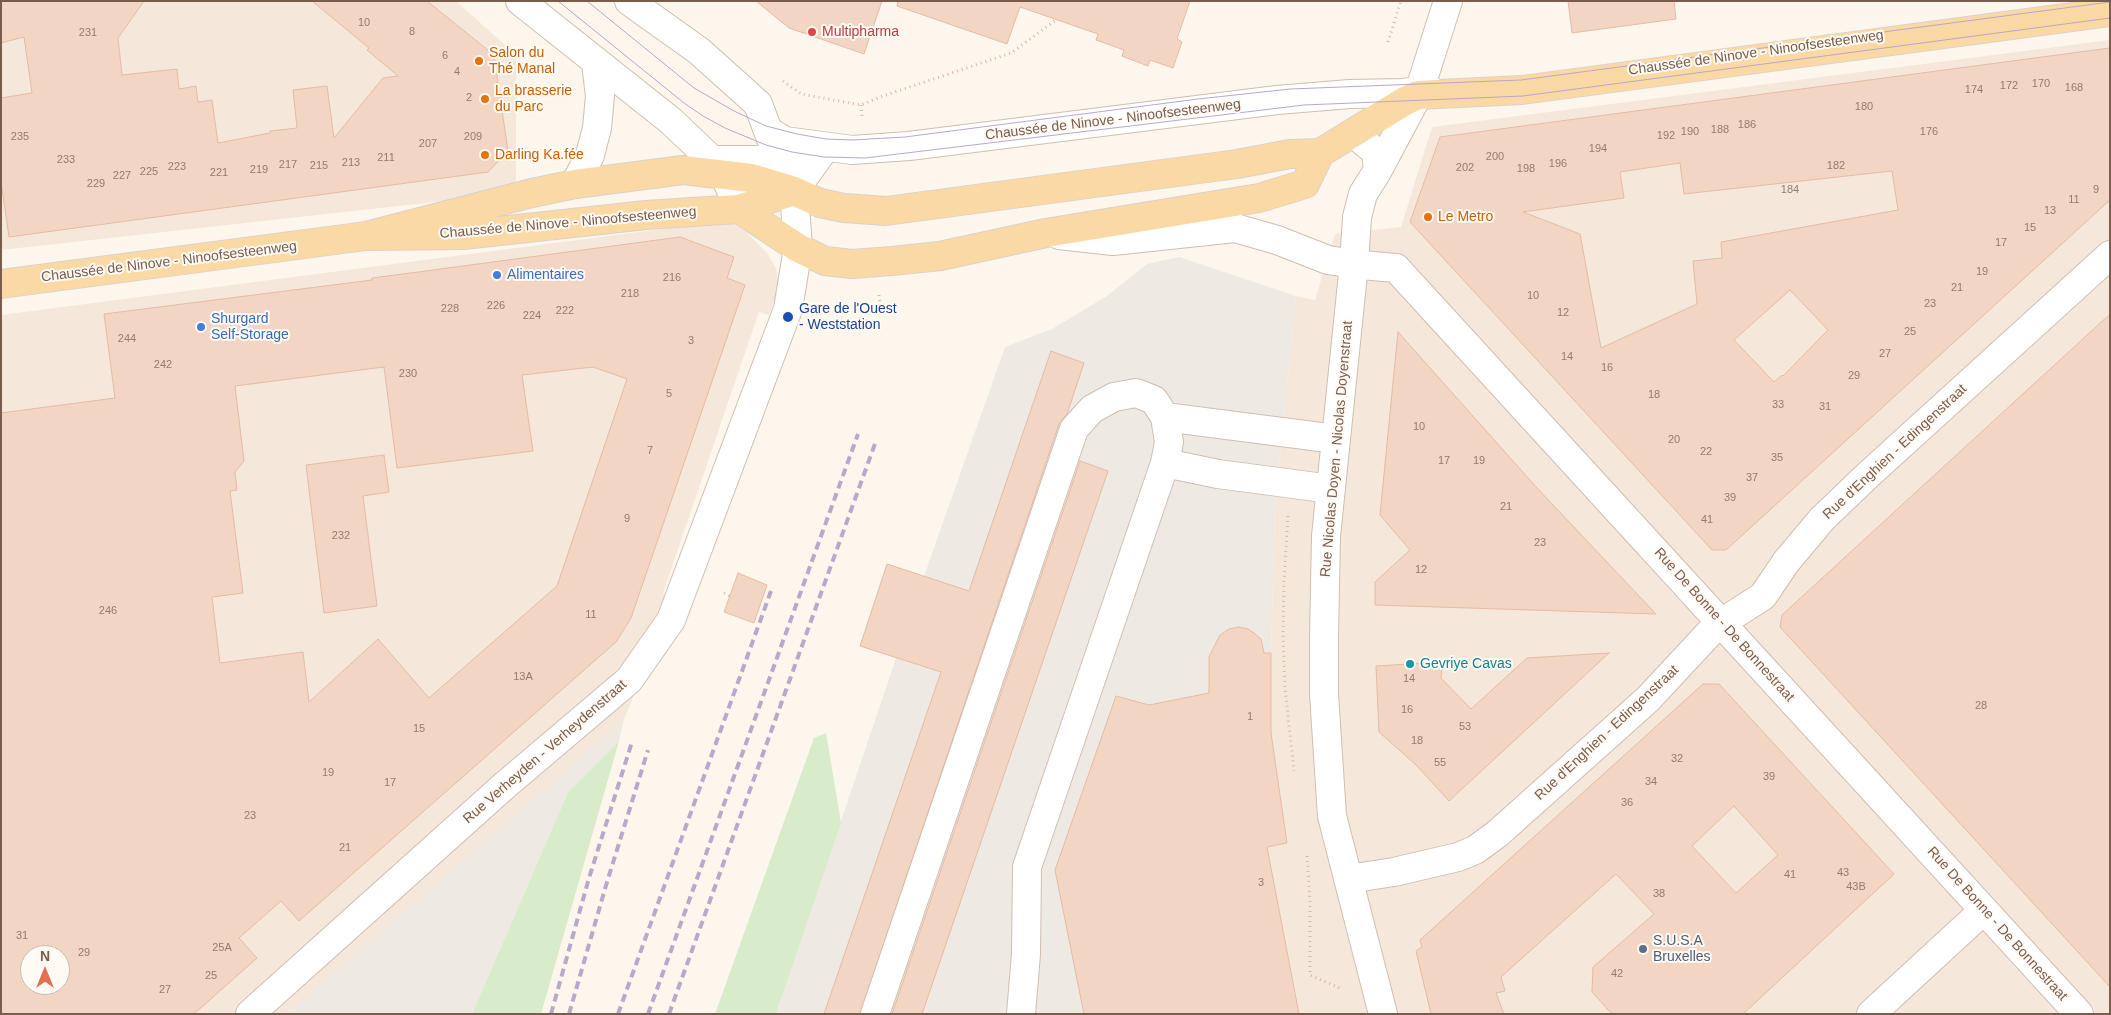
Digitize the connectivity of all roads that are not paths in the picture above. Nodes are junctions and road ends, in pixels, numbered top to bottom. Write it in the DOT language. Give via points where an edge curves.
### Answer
graph roads {
  1 [pos="520,1"];
  2 [pos="629,1"];
  3 [pos="1448,1"];
  4 [pos="2110,7"];
  5 [pos="2110,12"];
  6 [pos="596,63"];
  7 [pos="1413,92"];
  8 [pos="766,126"];
  9 [pos="1353,133"];
  10 [pos="825,148"];
  11 [pos="1320,153"];
  12 [pos="779,157"];
  13 [pos="718,167"];
  14 [pos="1378,170"];
  15 [pos="574,184"];
  16 [pos="794,191"];
  17 [pos="739,209"];
  18 [pos="1046,233"];
  19 [pos="366,236"];
  20 [pos="798,248"];
  21 [pos="2110,255"];
  22 [pos="1354,264"];
  23 [pos="1,284"];
  24 [pos="1165,417"];
  25 [pos="1336,439"];
  26 [pos="1165,463"];
  27 [pos="1331,489"];
  28 [pos="1722,623"];
  29 [pos="1348,879"];
  30 [pos="1984,910"];
  31 [pos="250,1014"];
  32 [pos="874,1014"];
  33 [pos="1021,1014"];
  34 [pos="1383,1014"];
  35 [pos="1872,1014"];
  36 [pos="2079,1014"];
  1 -- 6 [label="street"];
  2 -- 8 [label="street, Rue Verheyden - Verheydenstraat" via="699,52 758,104"];
  3 -- 7 [label="street, Rue Nicolas Doyen - Nicolas Doyenstraat"];
  4 -- 7 [label="street, Chaussée de Ninove - Ninoofsesteenweg" via="1522,85"];
  5 -- 7 [label="main road, Chaussée de Ninove - Ninoofsesteenweg" via="1522,90"];
  6 -- 13 [label="street" via="670,121"];
  6 -- 15 [label="street" via="600,96 597,128 590,155"];
  7 -- 9 [label="main road, Chaussée de Ninove - Ninoofsesteenweg"];
  7 -- 10 [label="street, Chaussée de Ninove - Ninoofsesteenweg" via="1277,100 882,148"];
  7 -- 14 [label="street, Rue Nicolas Doyen - Nicolas Doyenstraat"];
  8 -- 10 [label="street, Chaussée de Ninove - Ninoofsesteenweg" via="785,141"];
  8 -- 12 [label="street, Rue Verheyden - Verheydenstraat"];
  9 -- 11 [label="main road, Chaussée de Ninove - Ninoofsesteenweg"];
  9 -- 14 [label="street" via="1376,152"];
  10 -- 12 [label="street, Chaussée de Ninove - Ninoofsesteenweg"];
  10 -- 16 [label="street"];
  11 -- 16 [label="main road, Chaussée de Ninove - Ninoofsesteenweg" via="1290,154 886,211 844,208"];
  11 -- 18 [label="main road" via="1304,184 1259,198"];
  12 -- 13 [label="street, Chaussée de Ninove - Ninoofsesteenweg"];
  12 -- 16 [label="street, Rue Verheyden - Verheydenstraat"];
  13 -- 15 [label="main road, Chaussée de Ninove - Ninoofsesteenweg"];
  13 -- 16 [label="main road, Chaussée de Ninove - Ninoofsesteenweg"];
  13 -- 17 [label="street"];
  14 -- 22 [label="street, Rue Nicolas Doyen - Nicolas Doyenstraat" via="1363,194 1357,217"];
  15 -- 19 [label="main road, Chaussée de Ninove - Ninoofsesteenweg"];
  16 -- 17 [label="main road, Chaussée de Ninove - Ninoofsesteenweg"];
  16 -- 20 [label="street, Rue Verheyden - Verheydenstraat"];
  17 -- 19 [label="main road, Chaussée de Ninove - Ninoofsesteenweg" via="652,214 463,235"];
  17 -- 20 [label="main road"];
  18 -- 20 [label="main road" via="940,256 852,264 825,261"];
  18 -- 22 [label="street" via="1113,241 1235,228 1328,260"];
  19 -- 23 [label="main road, Chaussée de Ninove - Ninoofsesteenweg"];
  20 -- 31 [label="street, Rue Verheyden - Verheydenstraat" via="788,309 670,620 629,680 504,786"];
  21 -- 28 [label="street, Rue d'Enghien - Edingenstraat" via="1822,519 1763,596"];
  22 -- 25 [label="street, Rue Nicolas Doyen - Nicolas Doyenstraat"];
  22 -- 28 [label="street, Rue De Bonne - De Bonnestraat" via="1396,268"];
  24 -- 25 [label="street"];
  24 -- 26 [label="street" via="1169,442"];
  24 -- 32 [label="street" via="1154,400 1136,393 1114,397 1092,409 1074,429"];
  25 -- 27 [label="street, Rue Nicolas Doyen - Nicolas Doyenstraat"];
  26 -- 27 [label="street" via="1218,474"];
  26 -- 33 [label="street" via="1027,867 1026,954"];
  27 -- 29 [label="street, Rue Nicolas Doyen - Nicolas Doyenstraat" via="1326,536 1324,694 1332,816"];
  28 -- 29 [label="street, Rue d'Enghien - Edingenstraat" via="1700,642 1648,699 1490,840 1458,857"];
  28 -- 30 [label="street, Rue De Bonne - De Bonnestraat"];
  29 -- 34 [label="street, Rue Nicolas Doyen - Nicolas Doyenstraat"];
  30 -- 35 [label="street"];
  30 -- 36 [label="street, Rue De Bonne - De Bonnestraat"];
}
